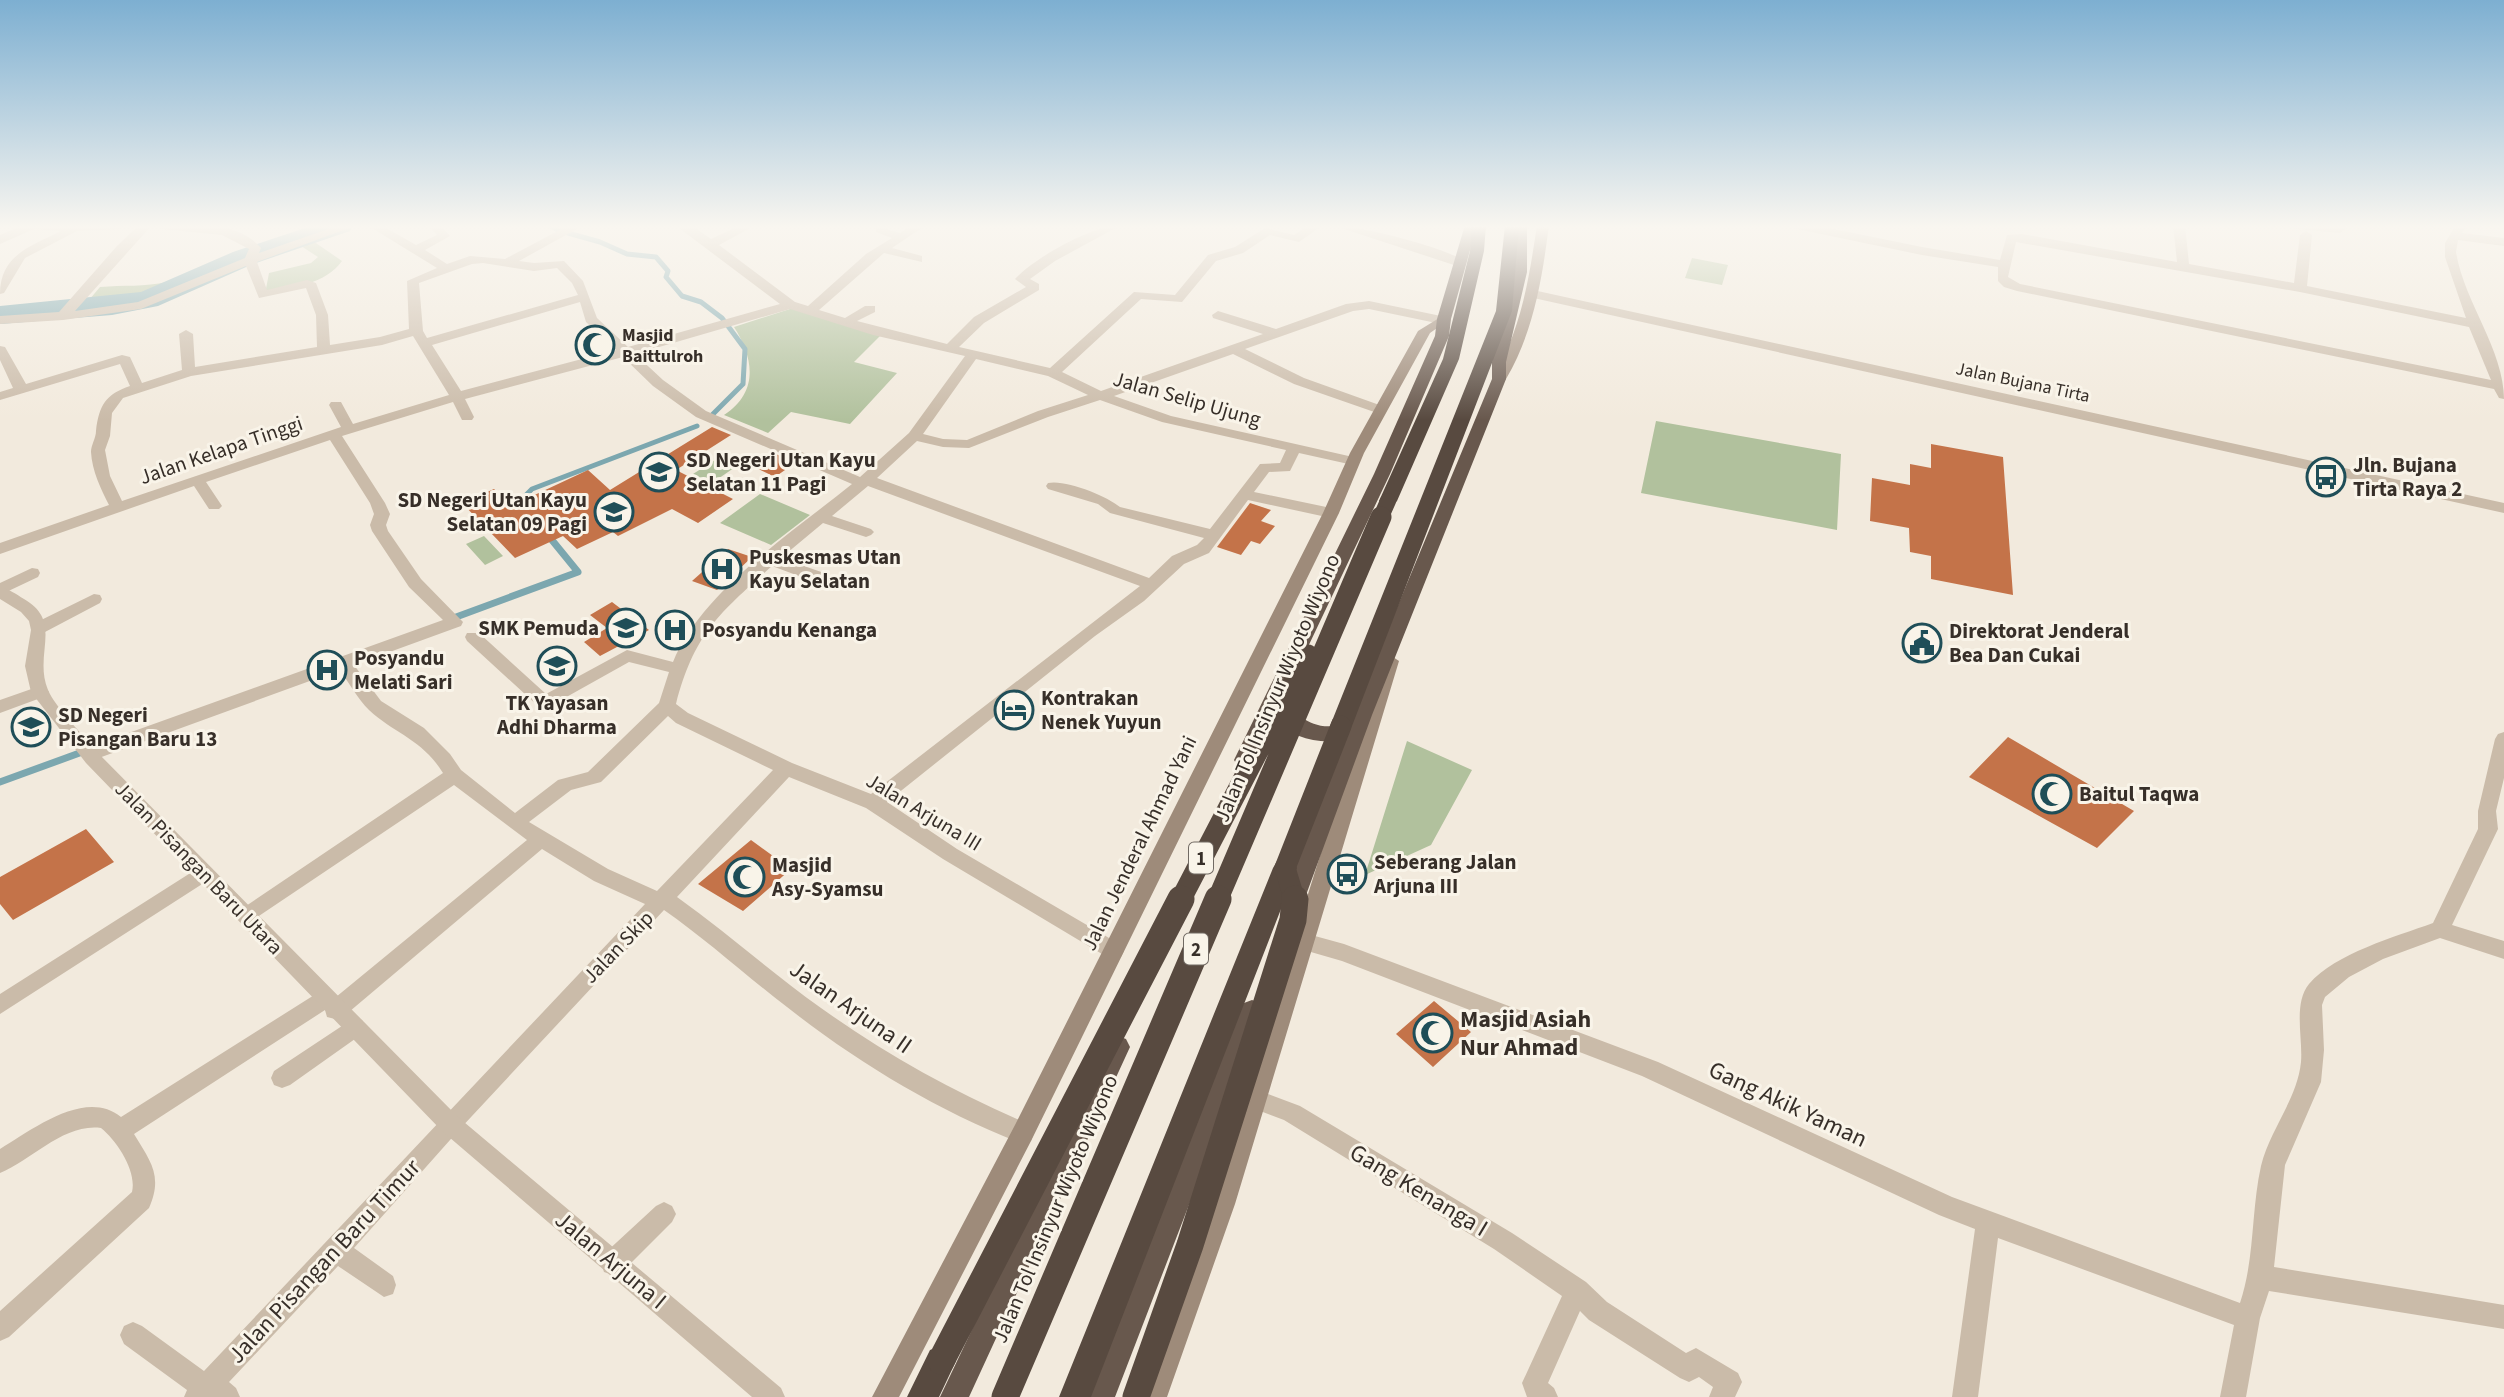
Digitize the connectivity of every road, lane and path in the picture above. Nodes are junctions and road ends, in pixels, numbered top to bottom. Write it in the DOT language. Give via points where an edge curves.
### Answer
graph roads {
  1 [pos="86,290"];
  2 [pos="178,290"];
  3 [pos="262,290"];
  4 [pos="282,290"];
  5 [pos="314,290"];
  6 [pos="414,290"];
  7 [pos="582,290"];
  8 [pos="771,290"];
  9 [pos="834,290"];
  10 [pos="1030,290"];
  11 [pos="1185,290"];
  12 [pos="1452,290"];
  13 [pos="1467,290"];
  14 [pos="1506,290"];
  15 [pos="1516,290"];
  16 [pos="1534,290"];
  17 [pos="2032,290"];
  18 [pos="2311,290"];
  19 [pos="2463,290"];
  20 [pos="1533,294"];
  21 [pos="585,297"];
  22 [pos="790,305"];
  23 [pos="870,309"];
  24 [pos="68,311"];
  25 [pos="810,311"];
  26 [pos="1218,315"];
  27 [pos="1442,319"];
  28 [pos="0,320"];
  29 [pos="847,323"];
  30 [pos="2474,324"];
  31 [pos="186,334"];
  32 [pos="1277,334"];
  33 [pos="420,337"];
  34 [pos="324,349"];
  35 [pos="950,349"];
  36 [pos="1234,349"];
  37 [pos="0,350"];
  38 [pos="624,353"];
  39 [pos="974,353"];
  40 [pos="189,372"];
  41 [pos="1053,373"];
  42 [pos="1499,379"];
  43 [pos="138,388"];
  44 [pos="21,389"];
  45 [pos="2503,390"];
  46 [pos="0,396"];
  47 [pos="1101,396"];
  48 [pos="458,397"];
  49 [pos="336,405"];
  50 [pos="1380,410"];
  51 [pos="467,416"];
  52 [pos="342,432"];
  53 [pos="914,436"];
  54 [pos="1293,450"];
  55 [pos="1353,461"];
  56 [pos="198,480"];
  57 [pos="864,482"];
  58 [pos="1053,486"];
  59 [pos="1243,494"];
  60 [pos="1388,501"];
  61 [pos="214,506"];
  62 [pos="117,507"];
  63 [pos="2504,508"];
  64 [pos="1331,513"];
  65 [pos="820,517"];
  66 [pos="866,532"];
  67 [pos="1213,535"];
  68 [pos="0,549"];
  69 [pos="769,559"];
  70 [pos="32,573"];
  71 [pos="821,578"];
  72 [pos="1152,585"];
  73 [pos="1,593"];
  74 [pos="94,599"];
  75 [pos="39,628"];
  76 [pos="473,637"];
  77 [pos="1389,648"];
  78 [pos="343,662"];
  79 [pos="679,669"];
  80 [pos="40,692"];
  81 [pos="1269,704"];
  82 [pos="667,706"];
  83 [pos="0,707"];
  84 [pos="1358,726"];
  85 [pos="2504,739"];
  86 [pos="86,750"];
  87 [pos="786,768"];
  88 [pos="454,775"];
  89 [pos="873,803"];
  90 [pos="515,822"];
  91 [pos="2496,831"];
  92 [pos="540,840"];
  93 [pos="1285,867"];
  94 [pos="202,873"];
  95 [pos="662,901"];
  96 [pos="247,916"];
  97 [pos="2440,929"];
  98 [pos="1304,943"];
  99 [pos="2504,950"];
  100 [pos="1114,951"];
  101 [pos="331,1004"];
  102 [pos="0,1005"];
  103 [pos="354,1027"];
  104 [pos="282,1078"];
  105 [pos="1255,1099"];
  106 [pos="450,1124"];
  107 [pos="119,1131"];
  108 [pos="1023,1133"];
  109 [pos="0,1162"];
  110 [pos="664,1214"];
  111 [pos="1988,1223"];
  112 [pos="336,1251"];
  113 [pos="613,1263"];
  114 [pos="2261,1278"];
  115 [pos="384,1285"];
  116 [pos="1577,1291"];
  117 [pos="2504,1317"];
  118 [pos="2248,1318"];
  119 [pos="0,1328"];
  120 [pos="133,1335"];
  121 [pos="210,1391"];
  122 [pos="772,1397"];
  123 [pos="885,1397"];
  124 [pos="923,1397"];
  125 [pos="954,1397"];
  126 [pos="1005,1397"];
  127 [pos="1075,1397"];
  128 [pos="1101,1397"];
  129 [pos="1136,1397"];
  130 [pos="1154,1397"];
  131 [pos="1545,1397"];
  132 [pos="1722,1397"];
  133 [pos="1965,1397"];
  134 [pos="2233,1397"];
  1 -- 24 [label="street"];
  2 -- 24 [label="street" via="154,301"];
  3 -- 4 [label="street" via="263,295"];
  5 -- 34 [label="street" via="323,315"];
  6 -- 33 [label="street"];
  7 -- 21 [label="street"];
  8 -- 22 [label="street"];
  9 -- 25 [label="street"];
  10 -- 35 [label="street" via="979,320"];
  11 -- 41 [label="street" via="1178,299 1138,295"];
  12 -- 27 [label="highway, Jalan Jenderal Ahmad Yani / 1"];
  13 -- 60 [label="highway, Jalan Tol Insinyur Wiyoto Wiyono / 2" via="1451,359"];
  14 -- 93 [label="highway, bridge" via="1499,324"];
  15 -- 42 [label="highway"];
  16 -- 20 [label="main road"];
  17 -- 45 [label="street"];
  18 -- 30 [label="street"];
  19 -- 30 [label="street"];
  20 -- 42 [label="main road" via="1510,364"];
  20 -- 63 [label="street, Jalan Bujana Tirta"];
  21 -- 33 [label="street"];
  21 -- 38 [label="street" via="591,319"];
  22 -- 25 [label="street, Jalan Selip Ujung"];
  22 -- 38 [label="street, Jalan Kelapa Tinggi"];
  23 -- 29 [label="street"];
  24 -- 28 [label="street"];
  25 -- 29 [label="street, Jalan Selip Ujung"];
  26 -- 32 [label="street"];
  27 -- 32 [label="street" via="1361,305"];
  27 -- 50 [label="main road, Jalan Jenderal Ahmad Yani / 1" via="1425,331"];
  27 -- 81 [label="highway, Jalan Jenderal Ahmad Yani / 1" via="1442,336 1382,474"];
  29 -- 35 [label="street, Jalan Selip Ujung"];
  30 -- 45 [label="street"];
  31 -- 40 [label="street"];
  32 -- 36 [label="street"];
  33 -- 34 [label="street"];
  33 -- 48 [label="street"];
  34 -- 40 [label="street"];
  35 -- 39 [label="street, Jalan Selip Ujung"];
  36 -- 47 [label="street"];
  36 -- 50 [label="street" via="1299,381"];
  37 -- 44 [label="street"];
  38 -- 48 [label="street, Jalan Kelapa Tinggi"];
  38 -- 57 [label="street" via="701,414 773,448"];
  39 -- 41 [label="street, Jalan Selip Ujung"];
  39 -- 53 [label="street"];
  40 -- 43 [label="street"];
  41 -- 47 [label="street, Jalan Selip Ujung"];
  42 -- 77 [label="highway"];
  43 -- 44 [label="street" via="122,359"];
  43 -- 62 [label="street" via="118,395 105,413 98,450"];
  44 -- 46 [label="street"];
  47 -- 53 [label="street" via="969,444"];
  47 -- 54 [label="street, Jalan Selip Ujung" via="1167,419"];
  48 -- 51 [label="street"];
  48 -- 52 [label="street, Jalan Kelapa Tinggi"];
  49 -- 52 [label="street"];
  50 -- 55 [label="main road, Jalan Jenderal Ahmad Yani / 1"];
  52 -- 56 [label="street, Jalan Kelapa Tinggi"];
  52 -- 78 [label="street" via="345,455 374,491 382,513 380,531 415,583 451,619"];
  53 -- 57 [label="street"];
  54 -- 55 [label="street, Jalan Selip Ujung"];
  54 -- 59 [label="street" via="1284,468 1265,467"];
  55 -- 64 [label="main road, Jalan Jenderal Ahmad Yani / 1"];
  56 -- 61 [label="street"];
  56 -- 62 [label="street, Jalan Kelapa Tinggi"];
  57 -- 65 [label="street"];
  57 -- 72 [label="street"];
  58 -- 67 [label="street" via="1104,500 1115,510"];
  59 -- 64 [label="street"];
  59 -- 67 [label="street"];
  60 -- 124 [label="highway, bridge"];
  60 -- 126 [label="highway, Jalan Tol Insinyur Wiyoto Wiyono / 2, bridge"];
  62 -- 68 [label="street, Jalan Kelapa Tinggi"];
  64 -- 100 [label="main road, Jalan Jenderal Ahmad Yani / 1"];
  65 -- 66 [label="street"];
  65 -- 69 [label="street"];
  67 -- 72 [label="street" via="1203,549 1178,560"];
  69 -- 71 [label="street"];
  69 -- 79 [label="street" via="709,614 690,641"];
  70 -- 73 [label="street"];
  72 -- 89 [label="street"];
  73 -- 75 [label="street" via="27,608"];
  74 -- 75 [label="street"];
  75 -- 80 [label="street" via="34,653"];
  76 -- 79 [label="street" via="545,703 627,656"];
  77 -- 84 [label="highway"];
  77 -- 98 [label="main road" via="1389,671"];
  78 -- 86 [label="street"];
  78 -- 88 [label="street, Jalan Arjuna II" via="375,705 418,733"];
  79 -- 82 [label="street"];
  80 -- 83 [label="street"];
  80 -- 86 [label="street, Jalan Pisangan Baru Utara"];
  81 -- 84 [label="highway" via="1299,730 1311,733 1344,733"];
  81 -- 125 [label="highway, Jalan Jenderal Ahmad Yani / 1" via="1147,983"];
  82 -- 87 [label="street, Jalan Arjuna III" via="682,718"];
  82 -- 90 [label="street" via="594,778 565,785"];
  84 -- 128 [label="highway"];
  85 -- 91 [label="street" via="2487,811"];
  86 -- 94 [label="street, Jalan Pisangan Baru Utara"];
  87 -- 89 [label="street, Jalan Arjuna III"];
  87 -- 95 [label="street, Jalan Skip"];
  88 -- 90 [label="street, Jalan Arjuna II"];
  88 -- 96 [label="street"];
  89 -- 100 [label="street, Jalan Arjuna III"];
  90 -- 92 [label="street, Jalan Arjuna II"];
  91 -- 97 [label="street"];
  92 -- 95 [label="street, Jalan Arjuna II" via="601,875"];
  92 -- 101 [label="street"];
  93 -- 127 [label="highway"];
  93 -- 129 [label="highway, bridge" via="1296,900 1293,920 1190,1245"];
  94 -- 96 [label="street, Jalan Pisangan Baru Utara"];
  94 -- 102 [label="street"];
  95 -- 106 [label="street, Jalan Skip"];
  95 -- 108 [label="street, Jalan Arjuna II" via="719,938 753,969 881,1063 964,1108"];
  96 -- 101 [label="street, Jalan Pisangan Baru Utara"];
  97 -- 99 [label="street"];
  97 -- 114 [label="street" via="2376,953 2316,991 2311,1005 2310,1082 2273,1165"];
  98 -- 105 [label="main road"];
  98 -- 111 [label="street, Gang Akik Yaman" via="1344,953 1650,1069"];
  100 -- 108 [label="main road, Jalan Jenderal Ahmad Yani / 1"];
  101 -- 103 [label="street, Jalan Pisangan Baru Utara"];
  101 -- 107 [label="street"];
  103 -- 104 [label="street"];
  103 -- 106 [label="street, Jalan Pisangan Baru Utara"];
  105 -- 116 [label="street, Gang Kenanga I" via="1292,1113"];
  105 -- 130 [label="main road"];
  106 -- 112 [label="street, Jalan Pisangan Baru Timur"];
  106 -- 113 [label="street, Jalan Arjuna I"];
  107 -- 109 [label="street" via="97,1116 75,1120"];
  107 -- 119 [label="street" via="147,1180 141,1200"];
  108 -- 123 [label="main road, Jalan Jenderal Ahmad Yani / 1"];
  110 -- 113 [label="street"];
  111 -- 118 [label="street, Gang Akik Yaman"];
  111 -- 133 [label="street"];
  112 -- 115 [label="street"];
  112 -- 121 [label="street, Jalan Pisangan Baru Timur"];
  113 -- 122 [label="street, Jalan Arjuna I"];
  114 -- 117 [label="street"];
  114 -- 118 [label="street"];
  116 -- 131 [label="street" via="1535,1383"];
  116 -- 132 [label="street, Gang Kenanga I" via="1598,1311 1689,1368 1695,1360 1729,1382"];
  118 -- 134 [label="street"];
  120 -- 121 [label="street"];
}
